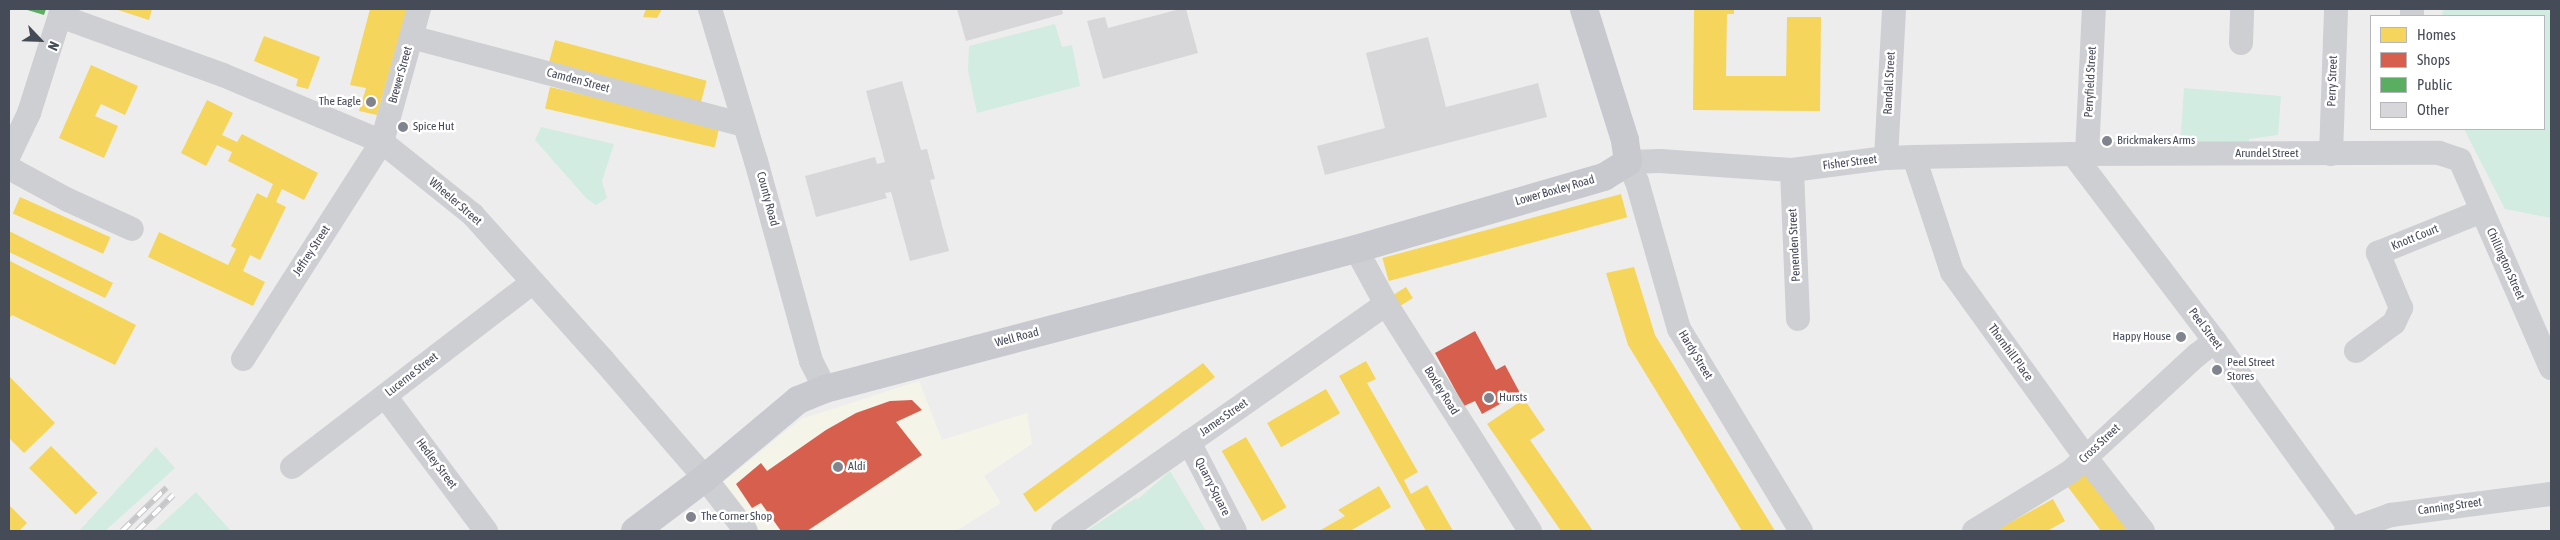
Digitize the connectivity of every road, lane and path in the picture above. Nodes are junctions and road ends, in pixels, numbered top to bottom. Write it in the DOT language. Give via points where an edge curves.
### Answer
graph roads {
  1 [pos="419,9"];
  2 [pos="710,9"];
  3 [pos="1584,9"];
  4 [pos="1894,9"];
  5 [pos="2094,9"];
  6 [pos="2242,9"];
  7 [pos="2336,9"];
  8 [pos="61,13"];
  9 [pos="411,37"];
  10 [pos="2240,43"];
  11 [pos="744,125"];
  12 [pos="382,142"];
  13 [pos="2080,154"];
  14 [pos="2331,154"];
  15 [pos="9,155"];
  16 [pos="1914,157"];
  17 [pos="1886,158"];
  18 [pos="2460,160"];
  19 [pos="1628,162"];
  20 [pos="9,168"];
  21 [pos="1792,170"];
  22 [pos="2482,211"];
  23 [pos="132,229"];
  24 [pos="1356,249"];
  25 [pos="532,283"];
  26 [pos="1386,304"];
  27 [pos="1798,319"];
  28 [pos="2215,341"];
  29 [pos="2356,351"];
  30 [pos="243,360"];
  31 [pos="2551,368"];
  32 [pos="825,389"];
  33 [pos="385,396"];
  34 [pos="1190,442"];
  35 [pos="2086,458"];
  36 [pos="292,467"];
  37 [pos="705,478"];
  38 [pos="2551,494"];
  39 [pos="2349,530"];
  40 [pos="486,531"];
  41 [pos="635,531"];
  42 [pos="746,531"];
  43 [pos="1063,531"];
  44 [pos="1234,531"];
  45 [pos="1530,531"];
  46 [pos="1801,531"];
  47 [pos="1974,531"];
  48 [pos="2143,531"];
  1 -- 9 [label="street, Brewer Street"];
  2 -- 11 [label="street, County Road"];
  3 -- 19 [label="main road" via="1625,140"];
  4 -- 17 [label="street, Randall Street"];
  5 -- 13 [label="street, Perryfield Street"];
  6 -- 10 [label="street"];
  7 -- 14 [label="street, Perry Street"];
  8 -- 12 [label="street, Wheeler Street" via="223,75"];
  8 -- 15 [label="street" via="29,113"];
  9 -- 11 [label="street, Camden Street"];
  9 -- 12 [label="street, Brewer Street"];
  11 -- 32 [label="street, County Road" via="811,362"];
  12 -- 25 [label="street, Wheeler Street" via="473,215"];
  12 -- 30 [label="street, Jeffrey Street"];
  13 -- 14 [label="street, Arundel Street"];
  13 -- 16 [label="street, Fisher Street"];
  13 -- 28 [label="street, Peel Street"];
  14 -- 18 [label="street, Arundel Street" via="2439,153"];
  16 -- 17 [label="street, Fisher Street"];
  16 -- 35 [label="street, Thornhill Place" via="1952,272"];
  17 -- 21 [label="street, Fisher Street"];
  18 -- 22 [label="street, Chillington Street"];
  19 -- 21 [label="street, Fisher Street" via="1660,161"];
  19 -- 24 [label="main road, Lower Boxley Road" via="1604,177"];
  19 -- 46 [label="street, Hardy Street" via="1679,329"];
  20 -- 23 [label="street"];
  21 -- 27 [label="street, Penenden Street"];
  22 -- 29 [label="street, Knott Court" via="2378,253 2401,308 2394,323"];
  22 -- 31 [label="street, Chillington Street"];
  24 -- 26 [label="street, Boxley Road"];
  24 -- 32 [label="main road, Well Road"];
  25 -- 33 [label="street, Lucerne Street"];
  25 -- 37 [label="street, Wheeler Street"];
  26 -- 34 [label="street, James Street"];
  26 -- 45 [label="street, Boxley Road"];
  28 -- 35 [label="street, Cross Street"];
  28 -- 39 [label="street, Peel Street"];
  32 -- 37 [label="main road, Well Road" via="798,400"];
  33 -- 36 [label="street, Lucerne Street"];
  33 -- 40 [label="street, Hedley Street"];
  34 -- 43 [label="street, James Street"];
  34 -- 44 [label="street, Quarry Square"];
  35 -- 47 [label="street, Cross Street" via="2070,472"];
  35 -- 48 [label="street, Thornhill Place"];
  37 -- 41 [label="main road, Well Road"];
  37 -- 42 [label="street, Wheeler Street"];
  38 -- 39 [label="street, Canning Street" via="2391,515"];
}
